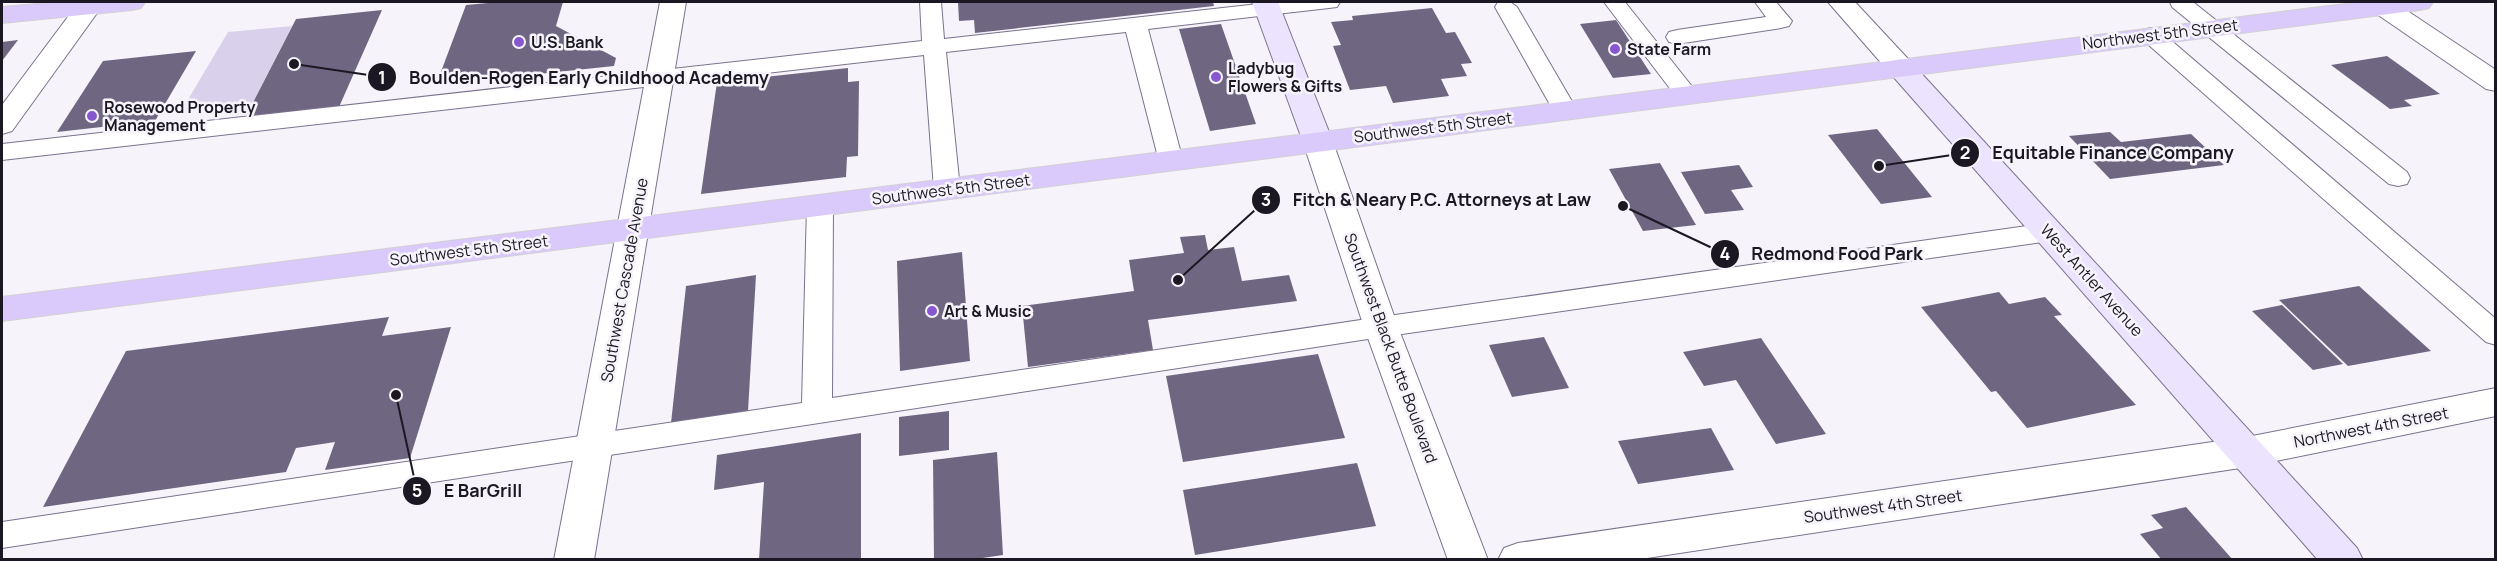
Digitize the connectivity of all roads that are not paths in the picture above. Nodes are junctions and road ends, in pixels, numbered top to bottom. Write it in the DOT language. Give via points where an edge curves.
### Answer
graph roads {
  1 [pos="132,2"];
  2 [pos="673,2"];
  3 [pos="930,2"];
  4 [pos="1329,2"];
  5 [pos="1614,2"];
  6 [pos="1766,2"];
  7 [pos="1841,2"];
  8 [pos="2180,2"];
  9 [pos="2420,2"];
  10 [pos="90,4"];
  11 [pos="2380,4"];
  12 [pos="1266,5"];
  13 [pos="1506,7"];
  14 [pos="2,15"];
  15 [pos="1135,23"];
  16 [pos="2213,27"];
  17 [pos="2151,35"];
  18 [pos="1677,37"];
  19 [pos="933,46"];
  20 [pos="1900,66"];
  21 [pos="660,76"];
  22 [pos="2496,83"];
  23 [pos="1686,94"];
  24 [pos="1565,110"];
  25 [pos="2,125"];
  26 [pos="1318,142"];
  27 [pos="2,152"];
  28 [pos="1171,161"];
  29 [pos="2398,178"];
  30 [pos="946,189"];
  31 [pos="820,205"];
  32 [pos="633,229"];
  33 [pos="2049,232"];
  34 [pos="2,309"];
  35 [pos="1382,327"];
  36 [pos="2496,335"];
  37 [pos="2496,402"];
  38 [pos="817,413"];
  39 [pos="594,447"];
  40 [pos="2247,452"];
  41 [pos="2,535"];
  42 [pos="574,560"];
  43 [pos="1468,560"];
  44 [pos="1518,560"];
  45 [pos="2343,560"];
  1 -- 10 [label="main road"];
  2 -- 21 [label="street, Southwest Cascade Avenue"];
  3 -- 19 [label="lane"];
  4 -- 12 [label="lane"];
  5 -- 23 [label="lane"];
  6 -- 18 [label="lane" via="1781,21"];
  7 -- 20 [label="street, West Antler Avenue"];
  8 -- 16 [label="lane"];
  9 -- 11 [label="main road, Northwest 5th Street"];
  10 -- 14 [label="main road"];
  10 -- 25 [label="street"];
  11 -- 16 [label="main road, Northwest 5th Street"];
  11 -- 22 [label="street"];
  12 -- 15 [label="lane"];
  12 -- 26 [label="street, Southwest Black Butte Boulevard"];
  13 -- 24 [label="lane"];
  15 -- 19 [label="lane"];
  15 -- 28 [label="lane"];
  16 -- 17 [label="main road, Northwest 5th Street"];
  16 -- 29 [label="lane"];
  17 -- 20 [label="main road, Northwest 5th Street"];
  17 -- 36 [label="lane"];
  19 -- 21 [label="lane"];
  19 -- 30 [label="lane"];
  20 -- 23 [label="main road, Southwest 5th Street"];
  20 -- 33 [label="street, West Antler Avenue"];
  21 -- 27 [label="lane"];
  21 -- 32 [label="street, Southwest Cascade Avenue"];
  23 -- 24 [label="main road, Southwest 5th Street"];
  24 -- 26 [label="main road, Southwest 5th Street"];
  26 -- 28 [label="main road, Southwest 5th Street"];
  26 -- 35 [label="street, Southwest Black Butte Boulevard"];
  28 -- 30 [label="main road, Southwest 5th Street"];
  30 -- 31 [label="main road, Southwest 5th Street"];
  31 -- 32 [label="main road, Southwest 5th Street"];
  31 -- 38 [label="lane"];
  32 -- 34 [label="main road, Southwest 5th Street"];
  32 -- 39 [label="street, Southwest Cascade Avenue"];
  33 -- 35 [label="lane"];
  33 -- 40 [label="street, West Antler Avenue"];
  35 -- 38 [label="lane"];
  35 -- 43 [label="street, Southwest Black Butte Boulevard"];
  37 -- 40 [label="street, Northwest 4th Street"];
  38 -- 39 [label="lane"];
  39 -- 41 [label="lane"];
  39 -- 42 [label="street, Southwest Cascade Avenue"];
  40 -- 44 [label="street, Southwest 4th Street"];
  40 -- 45 [label="street, West Antler Avenue"];
}
